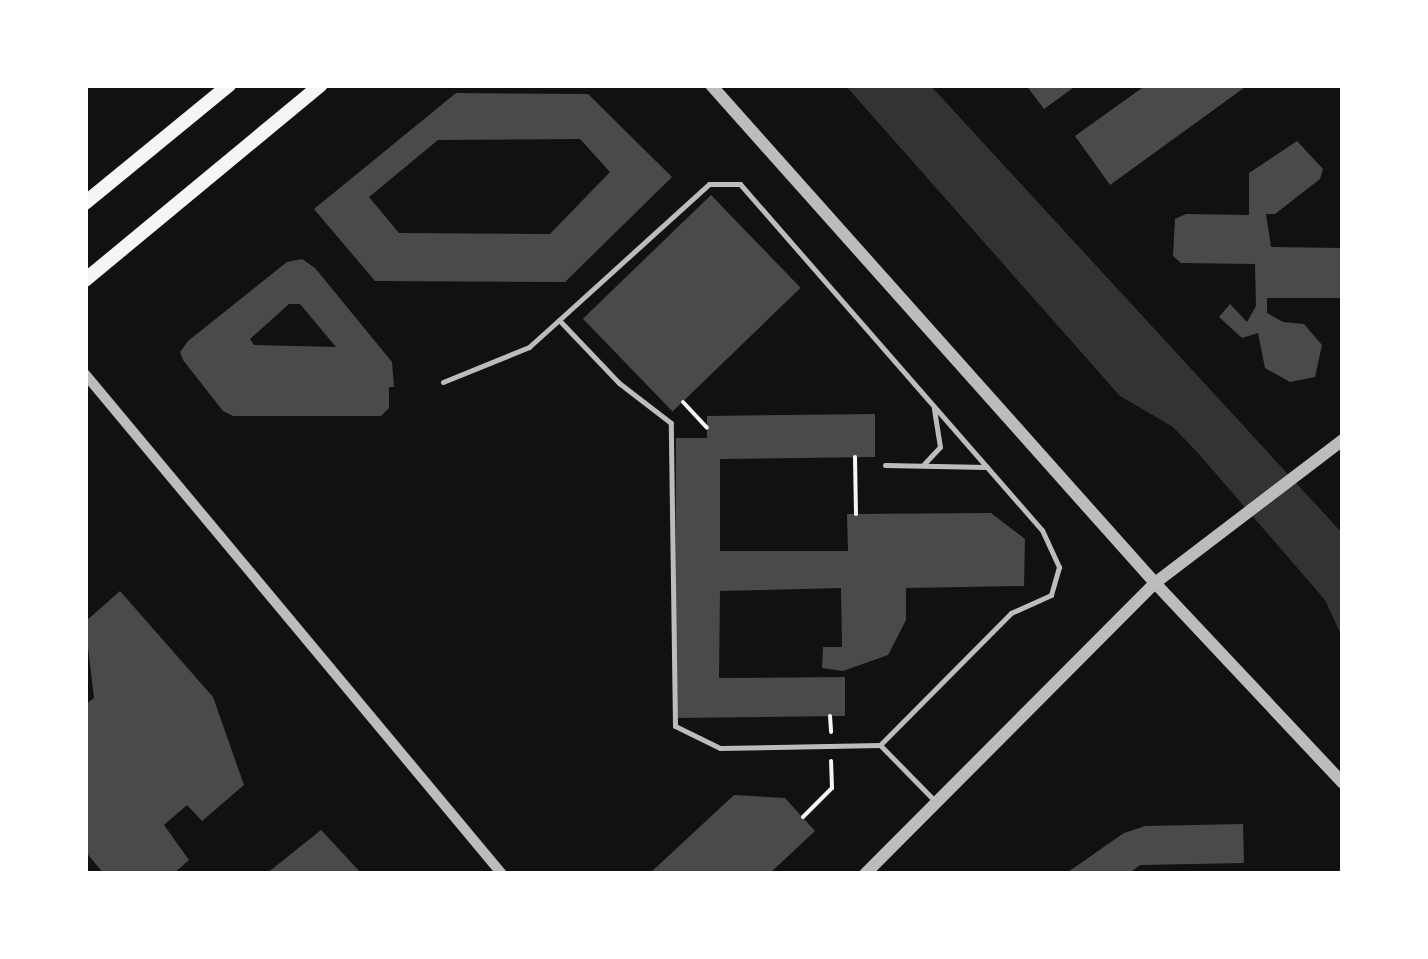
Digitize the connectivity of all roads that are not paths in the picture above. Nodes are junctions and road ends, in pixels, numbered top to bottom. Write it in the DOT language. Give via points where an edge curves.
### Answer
graph roads {
  1 [pos="229,85"];
  2 [pos="320,85"];
  3 [pos="711,85"];
  4 [pos="85,203"];
  5 [pos="85,280"];
  6 [pos="559,320"];
  7 [pos="85,374"];
  8 [pos="443,382"];
  9 [pos="933,405"];
  10 [pos="1343,440"];
  11 [pos="884,465"];
  12 [pos="922,466"];
  13 [pos="987,466"];
  14 [pos="1155,583"];
  15 [pos="880,745"];
  16 [pos="1343,784"];
  17 [pos="936,802"];
  18 [pos="502,874"];
  19 [pos="865,874"];
  1 -- 4 [label="main road"];
  2 -- 5 [label="main road"];
  3 -- 14 [label="street"];
  6 -- 8 [label="lane" via="529,346"];
  6 -- 9 [label="lane" via="709,184 740,184"];
  6 -- 15 [label="lane" via="619,383 671,423 675,726 720,748"];
  7 -- 18 [label="street"];
  9 -- 12 [label="lane" via="940,448"];
  9 -- 13 [label="lane"];
  10 -- 14 [label="street"];
  11 -- 12 [label="lane"];
  12 -- 13 [label="lane"];
  13 -- 15 [label="lane" via="1042,530 1059,568 1050,595 1010,613"];
  14 -- 16 [label="street"];
  14 -- 17 [label="street"];
  15 -- 17 [label="lane"];
  17 -- 19 [label="street"];
}
